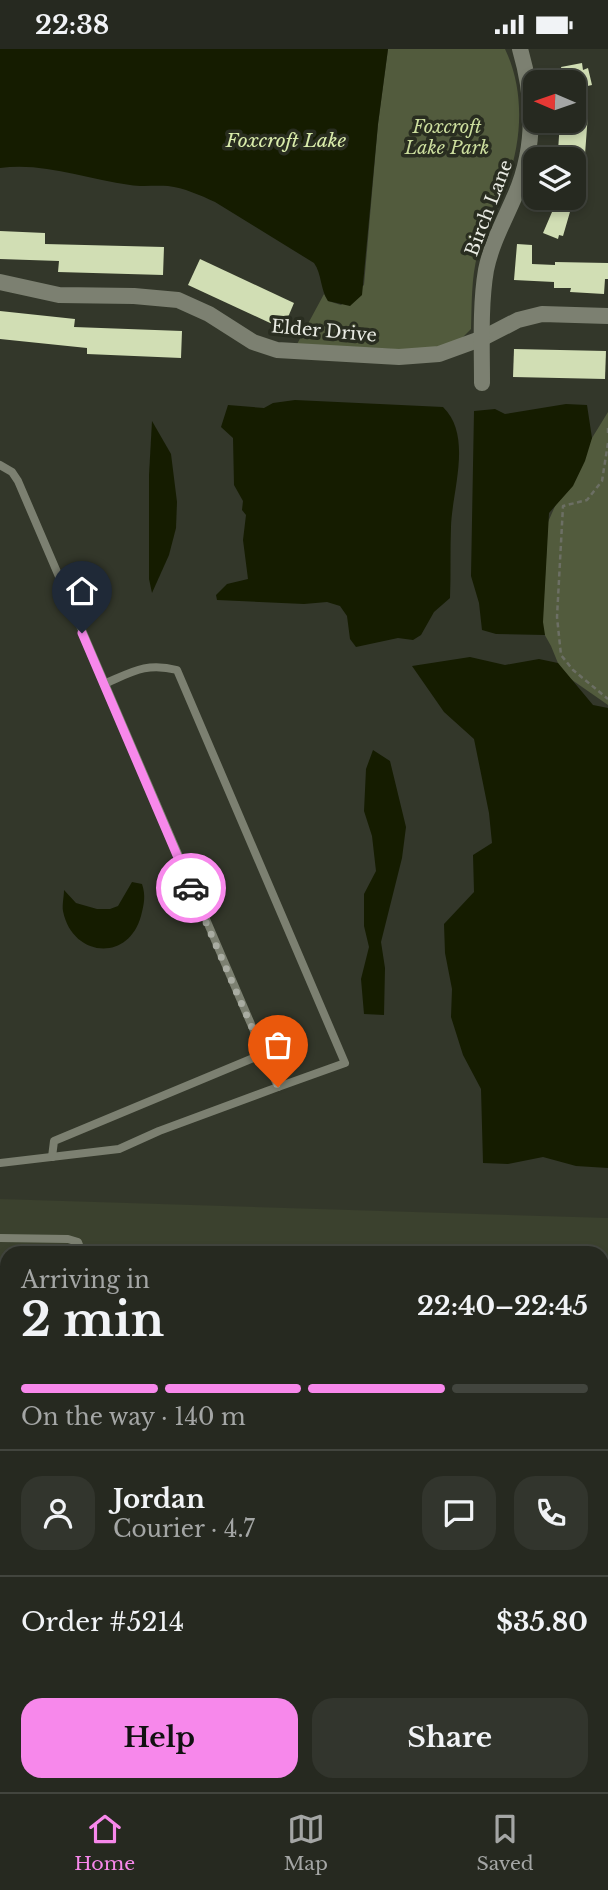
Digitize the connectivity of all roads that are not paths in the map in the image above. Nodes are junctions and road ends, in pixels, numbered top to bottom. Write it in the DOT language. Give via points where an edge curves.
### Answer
graph roads {
  1 [pos="520,49"];
  2 [pos="0,282"];
  3 [pos="608,316"];
  4 [pos="482,338"];
  5 [pos="482,383"];
  6 [pos="0,465"];
  7 [pos="104,684"];
  8 [pos="263,1054"];
  9 [pos="278,1087"];
  10 [pos="52,1157"];
  11 [pos="0,1163"];
  12 [pos="0,1238"];
  13 [pos="79,1246"];
  1 -- 4 [label="street, Birch Lane" via="529,82 532,125 528,160 486,270"];
  2 -- 4 [label="street, Elder Drive" via="59,295 178,300 253,342 277,350 399,357 439,354"];
  3 -- 4 [label="street, Elder Drive" via="542,314"];
  4 -- 5 [label="street, Birch Lane"];
  6 -- 7 [label="lane" via="18,481"];
  7 -- 8 [label="lane"];
  7 -- 9 [label="lane" via="157,665 177,670 345,1063"];
  8 -- 9 [label="lane"];
  8 -- 10 [label="lane" via="54,1141"];
  9 -- 10 [label="lane" via="119,1149"];
  10 -- 11 [label="lane"];
  12 -- 13 [label="lane" via="68,1239"];
}
